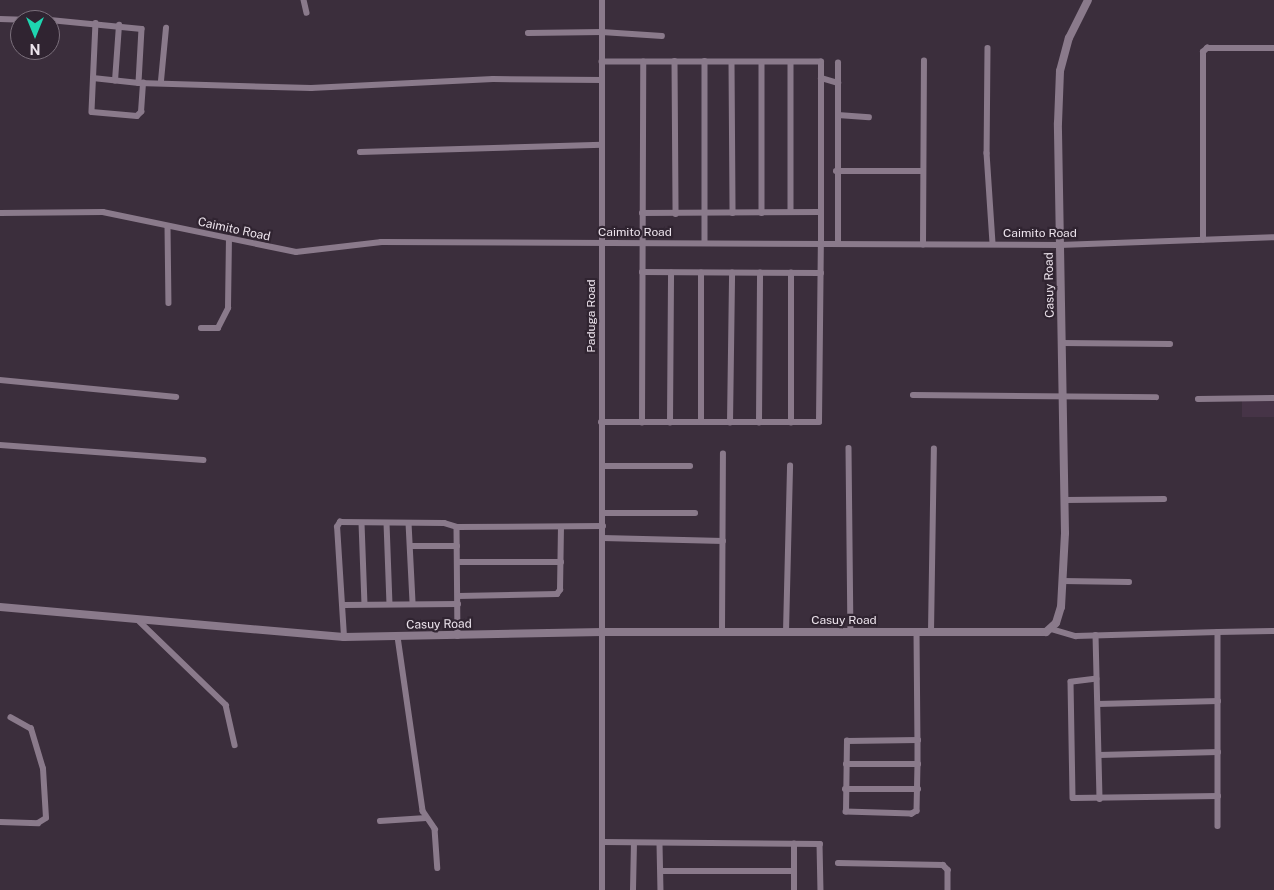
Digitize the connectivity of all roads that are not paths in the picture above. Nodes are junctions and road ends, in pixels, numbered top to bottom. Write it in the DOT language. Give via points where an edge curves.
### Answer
graph roads {
  1 [pos="304,0"];
  2 [pos="602,0"];
  3 [pos="1088,0"];
  4 [pos="307,13"];
  5 [pos="60,21"];
  6 [pos="96,24"];
  7 [pos="119,25"];
  8 [pos="166,28"];
  9 [pos="602,32"];
  10 [pos="528,33"];
  11 [pos="662,36"];
  12 [pos="988,48"];
  13 [pos="1274,48"];
  14 [pos="705,61"];
  15 [pos="924,61"];
  16 [pos="602,62"];
  17 [pos="643,62"];
  18 [pos="675,62"];
  19 [pos="732,62"];
  20 [pos="762,62"];
  21 [pos="791,63"];
  22 [pos="838,63"];
  23 [pos="93,78"];
  24 [pos="821,78"];
  25 [pos="602,80"];
  26 [pos="115,81"];
  27 [pos="161,81"];
  28 [pos="141,83"];
  29 [pos="838,83"];
  30 [pos="838,115"];
  31 [pos="869,117"];
  32 [pos="602,145"];
  33 [pos="360,152"];
  34 [pos="836,171"];
  35 [pos="924,171"];
  36 [pos="791,212"];
  37 [pos="821,212"];
  38 [pos="0,213"];
  39 [pos="642,213"];
  40 [pos="762,213"];
  41 [pos="676,214"];
  42 [pos="704,214"];
  43 [pos="733,214"];
  44 [pos="168,226"];
  45 [pos="1274,237"];
  46 [pos="229,239"];
  47 [pos="1203,240"];
  48 [pos="642,242"];
  49 [pos="603,243"];
  50 [pos="705,243"];
  51 [pos="821,244"];
  52 [pos="838,244"];
  53 [pos="993,244"];
  54 [pos="923,245"];
  55 [pos="1060,245"];
  56 [pos="642,272"];
  57 [pos="671,273"];
  58 [pos="701,273"];
  59 [pos="732,273"];
  60 [pos="760,273"];
  61 [pos="791,273"];
  62 [pos="821,273"];
  63 [pos="170,303"];
  64 [pos="201,328"];
  65 [pos="1062,343"];
  66 [pos="1170,344"];
  67 [pos="0,380"];
  68 [pos="913,395"];
  69 [pos="1063,395"];
  70 [pos="1156,396"];
  71 [pos="176,397"];
  72 [pos="1274,398"];
  73 [pos="1198,399"];
  74 [pos="602,422"];
  75 [pos="701,422"];
  76 [pos="642,423"];
  77 [pos="670,423"];
  78 [pos="730,423"];
  79 [pos="760,423"];
  80 [pos="791,423"];
  81 [pos="0,445"];
  82 [pos="849,448"];
  83 [pos="934,449"];
  84 [pos="723,454"];
  85 [pos="203,460"];
  86 [pos="602,466"];
  87 [pos="690,466"];
  88 [pos="790,466"];
  89 [pos="1164,499"];
  90 [pos="1066,500"];
  91 [pos="603,513"];
  92 [pos="694,513"];
  93 [pos="362,523"];
  94 [pos="386,523"];
  95 [pos="409,523"];
  96 [pos="603,526"];
  97 [pos="457,527"];
  98 [pos="561,528"];
  99 [pos="603,538"];
  100 [pos="723,540"];
  101 [pos="410,546"];
  102 [pos="458,546"];
  103 [pos="458,562"];
  104 [pos="561,562"];
  105 [pos="1063,580"];
  106 [pos="1129,582"];
  107 [pos="458,596"];
  108 [pos="413,603"];
  109 [pos="365,604"];
  110 [pos="390,604"];
  111 [pos="458,604"];
  112 [pos="344,605"];
  113 [pos="0,607"];
  114 [pos="137,619"];
  115 [pos="1051,629"];
  116 [pos="1274,631"];
  117 [pos="602,632"];
  118 [pos="722,632"];
  119 [pos="786,632"];
  120 [pos="851,632"];
  121 [pos="917,632"];
  122 [pos="931,632"];
  123 [pos="1218,632"];
  124 [pos="1096,635"];
  125 [pos="458,636"];
  126 [pos="344,637"];
  127 [pos="398,637"];
  128 [pos="1097,679"];
  129 [pos="1218,701"];
  130 [pos="1098,704"];
  131 [pos="11,718"];
  132 [pos="918,740"];
  133 [pos="235,745"];
  134 [pos="1218,752"];
  135 [pos="1099,755"];
  136 [pos="846,764"];
  137 [pos="918,764"];
  138 [pos="846,789"];
  139 [pos="918,789"];
  140 [pos="1218,796"];
  141 [pos="1100,799"];
  142 [pos="426,818"];
  143 [pos="380,821"];
  144 [pos="0,822"];
  145 [pos="1218,826"];
  146 [pos="602,842"];
  147 [pos="634,844"];
  148 [pos="660,844"];
  149 [pos="794,844"];
  150 [pos="838,863"];
  151 [pos="438,868"];
  152 [pos="661,871"];
  153 [pos="794,871"];
  154 [pos="602,890"];
  155 [pos="633,890"];
  156 [pos="661,890"];
  157 [pos="794,890"];
  158 [pos="821,890"];
  159 [pos="948,890"];
  1 -- 4 [label="street"];
  2 -- 9 [label="street, Paduga Road"];
  3 -- 55 [label="street, Casuy Road" via="1068,38 1060,71"];
  5 -- 6 [label="street"];
  6 -- 7 [label="street"];
  6 -- 23 [label="street"];
  7 -- 26 [label="street"];
  7 -- 28 [label="street" via="144,31"];
  8 -- 27 [label="street"];
  9 -- 10 [label="street"];
  9 -- 11 [label="street"];
  9 -- 16 [label="street, Paduga Road"];
  12 -- 53 [label="street" via="987,153"];
  13 -- 47 [label="street" via="1207,48 1203,52"];
  14 -- 18 [label="street"];
  14 -- 19 [label="street"];
  14 -- 42 [label="street"];
  15 -- 35 [label="street"];
  16 -- 17 [label="street"];
  16 -- 25 [label="street, Paduga Road"];
  17 -- 18 [label="street"];
  17 -- 39 [label="street"];
  18 -- 41 [label="street"];
  19 -- 20 [label="street"];
  19 -- 43 [label="street"];
  20 -- 21 [label="street"];
  20 -- 40 [label="street"];
  21 -- 24 [label="street" via="821,62"];
  21 -- 36 [label="street"];
  22 -- 29 [label="street"];
  23 -- 26 [label="street"];
  23 -- 28 [label="street" via="91,111 96,115 137,116 141,112"];
  24 -- 29 [label="street"];
  24 -- 37 [label="street"];
  25 -- 27 [label="street" via="493,79 311,88"];
  25 -- 32 [label="street, Paduga Road"];
  26 -- 28 [label="street"];
  27 -- 28 [label="street"];
  29 -- 30 [label="street"];
  30 -- 31 [label="street"];
  30 -- 34 [label="street"];
  32 -- 33 [label="street"];
  32 -- 49 [label="street, Paduga Road"];
  34 -- 35 [label="street"];
  34 -- 52 [label="street"];
  35 -- 54 [label="street"];
  36 -- 37 [label="street"];
  36 -- 40 [label="street"];
  37 -- 51 [label="street"];
  38 -- 44 [label="street, Caimito Road" via="103,212"];
  39 -- 41 [label="street"];
  39 -- 48 [label="street"];
  40 -- 43 [label="street"];
  41 -- 42 [label="street"];
  42 -- 43 [label="street"];
  42 -- 50 [label="street"];
  44 -- 46 [label="street, Caimito Road"];
  44 -- 63 [label="street"];
  45 -- 47 [label="street, Caimito Road"];
  46 -- 49 [label="street, Caimito Road" via="301,252 381,242"];
  46 -- 64 [label="street" via="228,308 218,328"];
  47 -- 55 [label="street, Caimito Road"];
  48 -- 49 [label="street, Caimito Road"];
  48 -- 50 [label="street, Caimito Road"];
  48 -- 56 [label="street"];
  49 -- 74 [label="street, Paduga Road"];
  50 -- 51 [label="street, Caimito Road"];
  51 -- 52 [label="street, Caimito Road"];
  51 -- 62 [label="street"];
  52 -- 54 [label="street, Caimito Road"];
  53 -- 54 [label="street, Caimito Road"];
  53 -- 55 [label="street, Caimito Road"];
  55 -- 65 [label="street, Casuy Road"];
  56 -- 57 [label="street"];
  56 -- 76 [label="street"];
  57 -- 58 [label="street"];
  57 -- 77 [label="street"];
  58 -- 59 [label="street"];
  58 -- 75 [label="street"];
  59 -- 60 [label="street"];
  59 -- 78 [label="street"];
  60 -- 61 [label="street"];
  60 -- 79 [label="street"];
  61 -- 62 [label="street"];
  61 -- 80 [label="street"];
  62 -- 80 [label="street" via="820,420"];
  65 -- 66 [label="street"];
  65 -- 69 [label="street, Casuy Road"];
  67 -- 71 [label="street"];
  68 -- 69 [label="street"];
  69 -- 70 [label="street"];
  69 -- 90 [label="street, Casuy Road"];
  72 -- 73 [label="street"];
  74 -- 76 [label="street"];
  74 -- 86 [label="street, Paduga Road"];
  75 -- 77 [label="street"];
  75 -- 78 [label="street"];
  76 -- 77 [label="street"];
  78 -- 79 [label="street"];
  79 -- 80 [label="street"];
  81 -- 85 [label="street"];
  82 -- 120 [label="street"];
  83 -- 122 [label="street"];
  84 -- 100 [label="street"];
  86 -- 87 [label="street"];
  86 -- 91 [label="street, Paduga Road"];
  88 -- 119 [label="street"];
  89 -- 90 [label="street"];
  90 -- 105 [label="street, Casuy Road"];
  91 -- 92 [label="street"];
  91 -- 96 [label="street, Paduga Road"];
  93 -- 94 [label="street"];
  93 -- 109 [label="street"];
  93 -- 112 [label="street" via="337,524"];
  94 -- 95 [label="street"];
  94 -- 110 [label="street"];
  95 -- 97 [label="street" via="448,523"];
  95 -- 101 [label="street"];
  96 -- 98 [label="street"];
  96 -- 99 [label="street, Paduga Road"];
  97 -- 98 [label="street"];
  97 -- 102 [label="street"];
  98 -- 104 [label="street"];
  99 -- 100 [label="street"];
  99 -- 117 [label="street, Paduga Road"];
  100 -- 118 [label="street"];
  101 -- 102 [label="street"];
  101 -- 108 [label="street"];
  102 -- 103 [label="street"];
  103 -- 104 [label="street"];
  103 -- 107 [label="street"];
  104 -- 107 [label="street" via="557,594"];
  105 -- 106 [label="street"];
  105 -- 115 [label="street, Casuy Road" via="1060,612"];
  107 -- 111 [label="street"];
  108 -- 110 [label="street"];
  108 -- 111 [label="street"];
  109 -- 110 [label="street"];
  109 -- 112 [label="street"];
  111 -- 125 [label="street"];
  112 -- 126 [label="street"];
  113 -- 114 [label="street, Casuy Road"];
  114 -- 126 [label="street, Casuy Road"];
  114 -- 133 [label="street" via="226,705"];
  115 -- 122 [label="street, Casuy Road" via="1032,634"];
  115 -- 124 [label="street" via="1070,635"];
  116 -- 123 [label="street"];
  117 -- 118 [label="street, Casuy Road"];
  117 -- 125 [label="street, Casuy Road"];
  117 -- 146 [label="street, Paduga Road"];
  118 -- 119 [label="street, Casuy Road"];
  119 -- 120 [label="street, Casuy Road"];
  120 -- 121 [label="street, Casuy Road"];
  121 -- 122 [label="street, Casuy Road"];
  121 -- 132 [label="street"];
  123 -- 124 [label="street"];
  123 -- 129 [label="street"];
  124 -- 128 [label="street"];
  125 -- 127 [label="street, Casuy Road"];
  126 -- 127 [label="street, Casuy Road"];
  127 -- 142 [label="street"];
  128 -- 130 [label="street"];
  128 -- 141 [label="street" via="1072,682 1072,797 1076,800"];
  129 -- 130 [label="street"];
  129 -- 134 [label="street"];
  130 -- 135 [label="street"];
  131 -- 144 [label="street" via="31,729 43,769 46,818 38,823"];
  132 -- 136 [label="street" via="849,740"];
  132 -- 137 [label="street"];
  134 -- 135 [label="street"];
  134 -- 140 [label="street"];
  135 -- 141 [label="street"];
  136 -- 137 [label="street"];
  136 -- 138 [label="street"];
  137 -- 139 [label="street"];
  138 -- 139 [label="street"];
  138 -- 139 [label="street" via="845,809 851,814 915,813"];
  140 -- 141 [label="street"];
  140 -- 145 [label="street"];
  142 -- 143 [label="street"];
  142 -- 151 [label="street" via="435,829"];
  146 -- 147 [label="street"];
  146 -- 154 [label="street, Paduga Road"];
  147 -- 148 [label="street"];
  147 -- 155 [label="street"];
  148 -- 149 [label="street"];
  148 -- 152 [label="street"];
  149 -- 153 [label="street"];
  149 -- 158 [label="street" via="821,845"];
  150 -- 159 [label="street" via="946,866"];
  152 -- 153 [label="street"];
  152 -- 156 [label="street"];
  153 -- 157 [label="street"];
}
